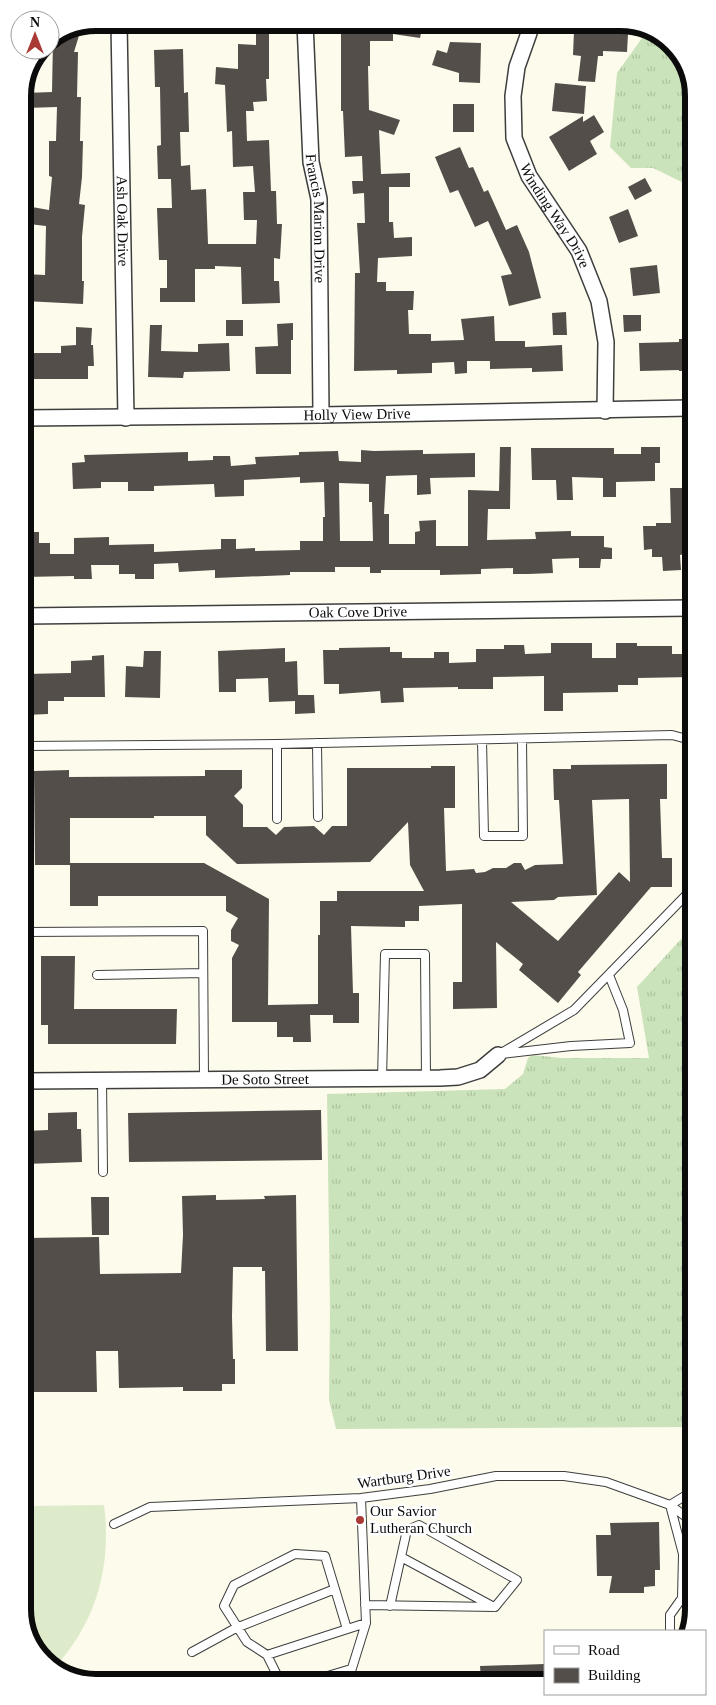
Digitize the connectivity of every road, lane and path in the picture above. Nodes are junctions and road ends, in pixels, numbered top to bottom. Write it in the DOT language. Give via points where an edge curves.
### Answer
graph roads {
  1 [pos="119,31"];
  2 [pos="305,31"];
  3 [pos="528,31"];
  4 [pos="685,408"];
  5 [pos="605,411"];
  6 [pos="322,416"];
  7 [pos="31,418"];
  8 [pos="126,418"];
  9 [pos="685,608"];
  10 [pos="31,616"];
  11 [pos="685,738"];
  12 [pos="522,739"];
  13 [pos="482,740"];
  14 [pos="317,743"];
  15 [pos="278,744"];
  16 [pos="31,746"];
  17 [pos="318,817"];
  18 [pos="277,819"];
  19 [pos="685,896"];
  20 [pos="31,932"];
  21 [pos="203,973"];
  22 [pos="97,975"];
  23 [pos="609,975"];
  24 [pos="498,1055"];
  25 [pos="382,1079"];
  26 [pos="426,1079"];
  27 [pos="102,1080"];
  28 [pos="204,1080"];
  29 [pos="31,1081"];
  30 [pos="103,1172"];
  31 [pos="685,1496"];
  32 [pos="361,1498"];
  33 [pos="670,1505"];
  34 [pos="685,1516"];
  35 [pos="114,1524"];
  36 [pos="401,1557"];
  37 [pos="335,1589"];
  38 [pos="682,1598"];
  39 [pos="685,1599"];
  40 [pos="365,1604"];
  41 [pos="390,1606"];
  42 [pos="495,1607"];
  43 [pos="366,1623"];
  44 [pos="236,1628"];
  45 [pos="347,1629"];
  46 [pos="670,1630"];
  47 [pos="192,1652"];
  48 [pos="266,1655"];
  49 [pos="351,1669"];
  50 [pos="276,1674"];
  51 [pos="335,1674"];
  52 [pos="350,1674"];
  1 -- 8 [label="street, Ash Oak Drive"];
  2 -- 6 [label="street, Francis Marion Drive" via="311,162 319,199"];
  3 -- 5 [label="street, Winding Way Drive" via="513,96 514,138 528,176 579,251 599,301 606,342"];
  4 -- 5 [label="street, Holly View Drive"];
  5 -- 6 [label="street, Holly View Drive"];
  6 -- 8 [label="street, Holly View Drive"];
  7 -- 8 [label="street, Holly View Drive"];
  9 -- 10 [label="street, Oak Cove Drive"];
  11 -- 12 [label="lane" via="672,735"];
  12 -- 13 [label="lane"];
  12 -- 13 [label="lane" via="523,836 484,836"];
  13 -- 14 [label="lane"];
  14 -- 15 [label="lane"];
  14 -- 17 [label="lane"];
  15 -- 16 [label="lane"];
  15 -- 18 [label="lane"];
  19 -- 23 [label="lane"];
  20 -- 21 [label="lane" via="203,931"];
  21 -- 22 [label="lane"];
  21 -- 28 [label="lane"];
  23 -- 24 [label="lane" via="574,1010"];
  23 -- 24 [label="lane" via="623,1010 630,1043"];
  24 -- 26 [label="street, De Soto Street" via="480,1070 458,1077"];
  25 -- 26 [label="street, De Soto Street"];
  25 -- 26 [label="lane" via="385,954 425,954"];
  25 -- 28 [label="street, De Soto Street"];
  27 -- 28 [label="street, De Soto Street"];
  27 -- 29 [label="street, De Soto Street"];
  27 -- 30 [label="lane"];
  31 -- 33 [label="lane"];
  32 -- 33 [label="lane, Wartburg Drive" via="496,1476 564,1476 606,1482"];
  32 -- 35 [label="lane, Wartburg Drive" via="150,1507"];
  32 -- 40 [label="lane"];
  33 -- 34 [label="lane, Wartburg Drive"];
  33 -- 38 [label="lane" via="683,1554"];
  36 -- 41 [label="lane"];
  36 -- 42 [label="lane"];
  36 -- 42 [label="lane" via="407,1530 419,1525 516,1580"];
  37 -- 44 [label="lane"];
  37 -- 44 [label="lane" via="325,1556 295,1554 234,1585 224,1606"];
  37 -- 45 [label="lane"];
  38 -- 39 [label="lane"];
  38 -- 46 [label="lane" via="670,1615"];
  40 -- 41 [label="lane"];
  40 -- 43 [label="lane"];
  41 -- 42 [label="lane"];
  43 -- 45 [label="lane"];
  43 -- 49 [label="lane"];
  44 -- 47 [label="lane"];
  44 -- 48 [label="lane" via="247,1642"];
  45 -- 48 [label="lane"];
  48 -- 50 [label="lane"];
  49 -- 51 [label="lane"];
  49 -- 52 [label="lane"];
}
